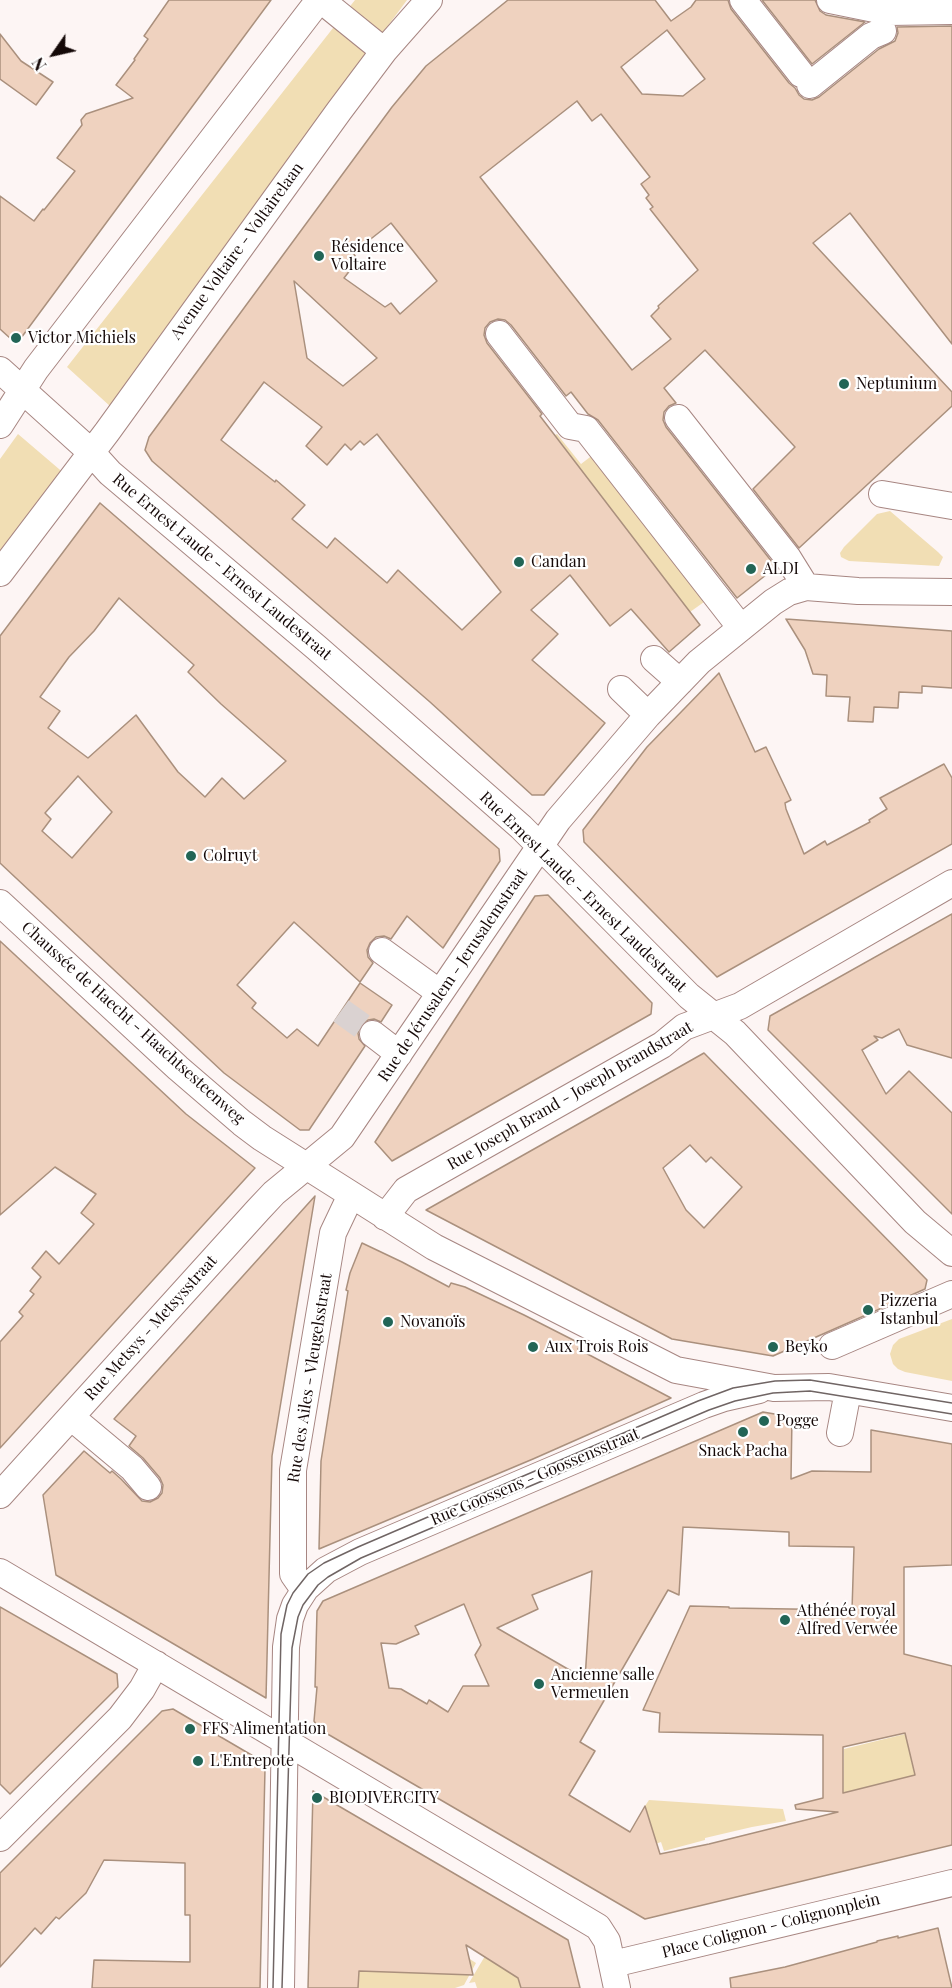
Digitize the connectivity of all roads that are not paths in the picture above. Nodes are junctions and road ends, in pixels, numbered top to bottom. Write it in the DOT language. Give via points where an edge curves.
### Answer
graph roads {
  1 [pos="320,0"];
  2 [pos="429,0"];
  3 [pos="743,0"];
  4 [pos="830,0"];
  5 [pos="952,11"];
  6 [pos="883,31"];
  7 [pos="384,51"];
  8 [pos="499,334"];
  9 [pos="0,370"];
  10 [pos="23,390"];
  11 [pos="678,418"];
  12 [pos="0,425"];
  13 [pos="91,452"];
  14 [pos="882,494"];
  15 [pos="952,506"];
  16 [pos="0,573"];
  17 [pos="806,587"];
  18 [pos="952,592"];
  19 [pos="741,628"];
  20 [pos="654,658"];
  21 [pos="680,682"];
  22 [pos="621,689"];
  23 [pos="648,715"];
  24 [pos="540,846"];
  25 [pos="952,883"];
  26 [pos="0,903"];
  27 [pos="382,951"];
  28 [pos="440,993"];
  29 [pos="713,1016"];
  30 [pos="372,1034"];
  31 [pos="399,1054"];
  32 [pos="306,1167"];
  33 [pos="351,1195"];
  34 [pos="385,1217"];
  35 [pos="952,1252"];
  36 [pos="951,1291"];
  37 [pos="832,1346"];
  38 [pos="676,1370"];
  39 [pos="774,1388"];
  40 [pos="848,1391"];
  41 [pos="952,1408"];
  42 [pos="681,1415"];
  43 [pos="71,1417"];
  44 [pos="840,1433"];
  45 [pos="148,1487"];
  46 [pos="0,1495"];
  47 [pos="0,1572"];
  48 [pos="306,1588"];
  49 [pos="156,1664"];
  50 [pos="284,1740"];
  51 [pos="0,1838"];
  52 [pos="952,1883"];
  53 [pos="615,1976"];
  54 [pos="281,1988"];
  1 -- 7 [label="street"];
  1 -- 10 [label="street"];
  2 -- 7 [label="street, Avenue Voltaire - Voltairelaan"];
  3 -- 6 [label="street" via="806,80"];
  4 -- 5 [label="street" via="889,12"];
  7 -- 13 [label="street, Avenue Voltaire - Voltairelaan"];
  8 -- 19 [label="street" via="570,426 586,429"];
  9 -- 10 [label="street"];
  10 -- 12 [label="street"];
  10 -- 13 [label="street"];
  11 -- 17 [label="street" via="788,558"];
  13 -- 16 [label="street, Avenue Voltaire - Voltairelaan"];
  13 -- 24 [label="street, Rue Ernest Laude - Ernest Laudestraat"];
  14 -- 15 [label="street"];
  17 -- 18 [label="street"];
  17 -- 19 [label="street, Rue de Jérusalem - Jerusalemstraat" via="773,602"];
  19 -- 21 [label="street, Rue de Jérusalem - Jerusalemstraat"];
  20 -- 21 [label="street"];
  21 -- 23 [label="street, Rue de Jérusalem - Jerusalemstraat"];
  22 -- 23 [label="street"];
  23 -- 24 [label="street, Rue de Jérusalem - Jerusalemstraat"];
  24 -- 28 [label="street, Rue de Jérusalem - Jerusalemstraat"];
  24 -- 29 [label="street, Rue Ernest Laude - Ernest Laudestraat"];
  25 -- 29 [label="street, Rue Joseph Brand - Joseph Brandstraat" via="740,1006"];
  26 -- 32 [label="street, Chaussée de Haecht - Haachtsesteenweg" via="186,1075 262,1138"];
  27 -- 28 [label="street"];
  28 -- 31 [label="street, Rue de Jérusalem - Jerusalemstraat"];
  29 -- 34 [label="street, Rue Joseph Brand - Joseph Brandstraat" via="684,1027 662,1045 406,1190"];
  29 -- 35 [label="street, Rue Ernest Laude - Ernest Laudestraat" via="735,1034 915,1222"];
  30 -- 31 [label="street"];
  31 -- 32 [label="street, Rue de Jérusalem - Jerusalemstraat" via="342,1137"];
  32 -- 33 [label="street, Chaussée de Haecht - Haachtsesteenweg"];
  32 -- 43 [label="street, Rue Metsys - Metsysstraat" via="258,1210"];
  33 -- 34 [label="street, Chaussée de Haecht - Haachtsesteenweg"];
  33 -- 48 [label="street, Rue des Ailes - Vleugelsstraat" via="333,1233 292,1470 293,1574"];
  34 -- 38 [label="street, Chaussée de Haecht - Haachtsesteenweg" via="450,1255"];
  36 -- 37 [label="street"];
  38 -- 39 [label="street, Chaussée de Haecht - Haachtsesteenweg"];
  38 -- 42 [label="street" via="690,1387 692,1397"];
  39 -- 40 [label="street, Chaussée de Haecht - Haachtsesteenweg" via="829,1387"];
  39 -- 42 [label="street, Rue Goossens - Goossensstraat" via="724,1398"];
  40 -- 41 [label="street, Chaussée de Haecht - Haachtsesteenweg"];
  40 -- 44 [label="street"];
  42 -- 48 [label="street, Rue Goossens - Goossensstraat" via="360,1552 326,1569"];
  43 -- 45 [label="street" via="132,1468"];
  43 -- 46 [label="street, Rue Metsys - Metsysstraat"];
  47 -- 49 [label="street"];
  48 -- 50 [label="street" via="295,1605 287,1634"];
  49 -- 50 [label="street"];
  49 -- 51 [label="street" via="120,1718"];
  50 -- 53 [label="street" via="598,1927 607,1941"];
  50 -- 54 [label="street"];
  52 -- 53 [label="street, Place Colignon - Colignonplein"];
}
